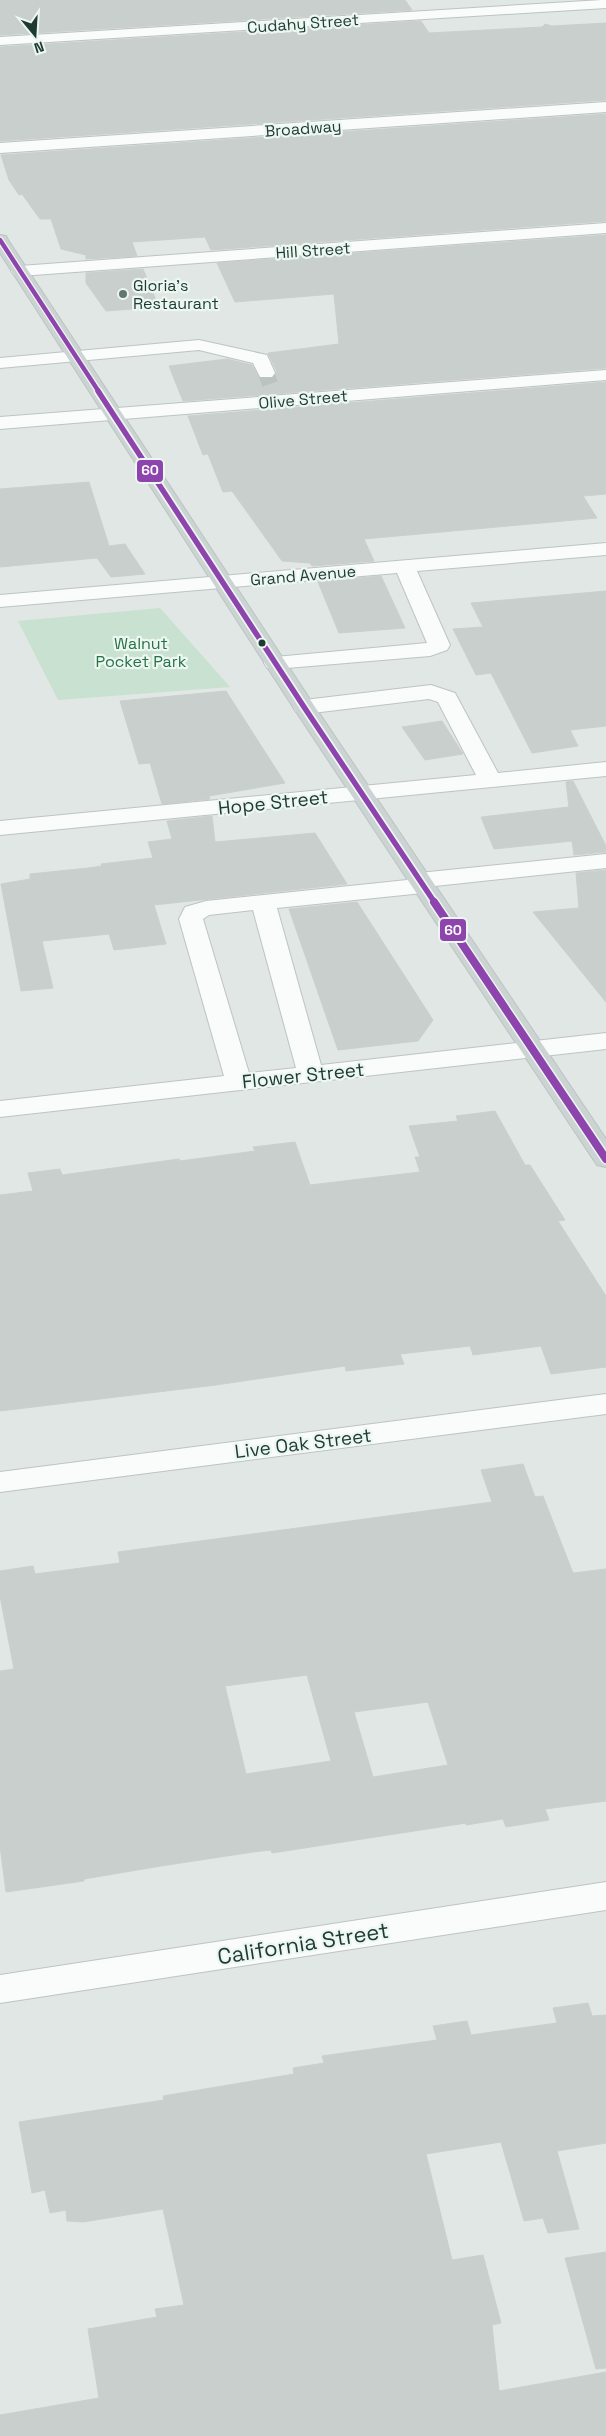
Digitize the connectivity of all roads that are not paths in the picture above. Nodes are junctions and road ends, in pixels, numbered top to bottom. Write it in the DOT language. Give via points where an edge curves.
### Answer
graph roads {
  1 [pos="606,4"];
  2 [pos="0,42"];
  3 [pos="606,107"];
  4 [pos="0,148"];
  5 [pos="606,228"];
  6 [pos="0,240"];
  7 [pos="20,271"];
  8 [pos="75,356"];
  9 [pos="0,363"];
  10 [pos="606,375"];
  11 [pos="274,383"];
  12 [pos="112,414"];
  13 [pos="0,423"];
  14 [pos="606,549"];
  15 [pos="404,566"];
  16 [pos="222,582"];
  17 [pos="0,601"];
  18 [pos="275,663"];
  19 [pos="304,707"];
  20 [pos="606,769"];
  21 [pos="490,780"];
  22 [pos="361,793"];
  23 [pos="0,828"];
  24 [pos="606,861"];
  25 [pos="421,883"];
  26 [pos="263,902"];
  27 [pos="606,1041"];
  28 [pos="533,1050"];
  29 [pos="311,1074"];
  30 [pos="239,1082"];
  31 [pos="0,1109"];
  32 [pos="606,1159"];
  33 [pos="606,1404"];
  34 [pos="0,1482"];
  35 [pos="606,1896"];
  36 [pos="0,1989"];
  1 -- 2 [label="street, Cudahy Street"];
  3 -- 4 [label="street, Broadway"];
  5 -- 7 [label="street, Hill Street"];
  6 -- 7 [label="main road"];
  7 -- 8 [label="main road"];
  8 -- 9 [label="street"];
  8 -- 11 [label="street" via="199,345 261,359"];
  8 -- 12 [label="main road"];
  10 -- 11 [label="street, Olive Street"];
  11 -- 12 [label="street, Olive Street"];
  12 -- 13 [label="street, Olive Street"];
  12 -- 16 [label="main road"];
  14 -- 15 [label="street, Grand Avenue"];
  15 -- 16 [label="street, Grand Avenue"];
  15 -- 18 [label="street" via="439,645 430,650"];
  16 -- 17 [label="street, Grand Avenue"];
  16 -- 18 [label="main road"];
  18 -- 19 [label="main road"];
  19 -- 21 [label="street" via="439,693 447,698"];
  19 -- 22 [label="main road"];
  20 -- 21 [label="street, Hope Street"];
  21 -- 22 [label="street, Hope Street"];
  22 -- 23 [label="street, Hope Street"];
  22 -- 25 [label="main road"];
  24 -- 25 [label="street"];
  25 -- 26 [label="street"];
  25 -- 28 [label="main road"];
  26 -- 29 [label="street"];
  26 -- 30 [label="street" via="206,908 194,912 191,919"];
  27 -- 28 [label="street, Flower Street"];
  28 -- 29 [label="street, Flower Street"];
  28 -- 32 [label="main road"];
  29 -- 30 [label="street, Flower Street"];
  30 -- 31 [label="street, Flower Street"];
  33 -- 34 [label="street, Live Oak Street"];
  35 -- 36 [label="street, California Street"];
}
